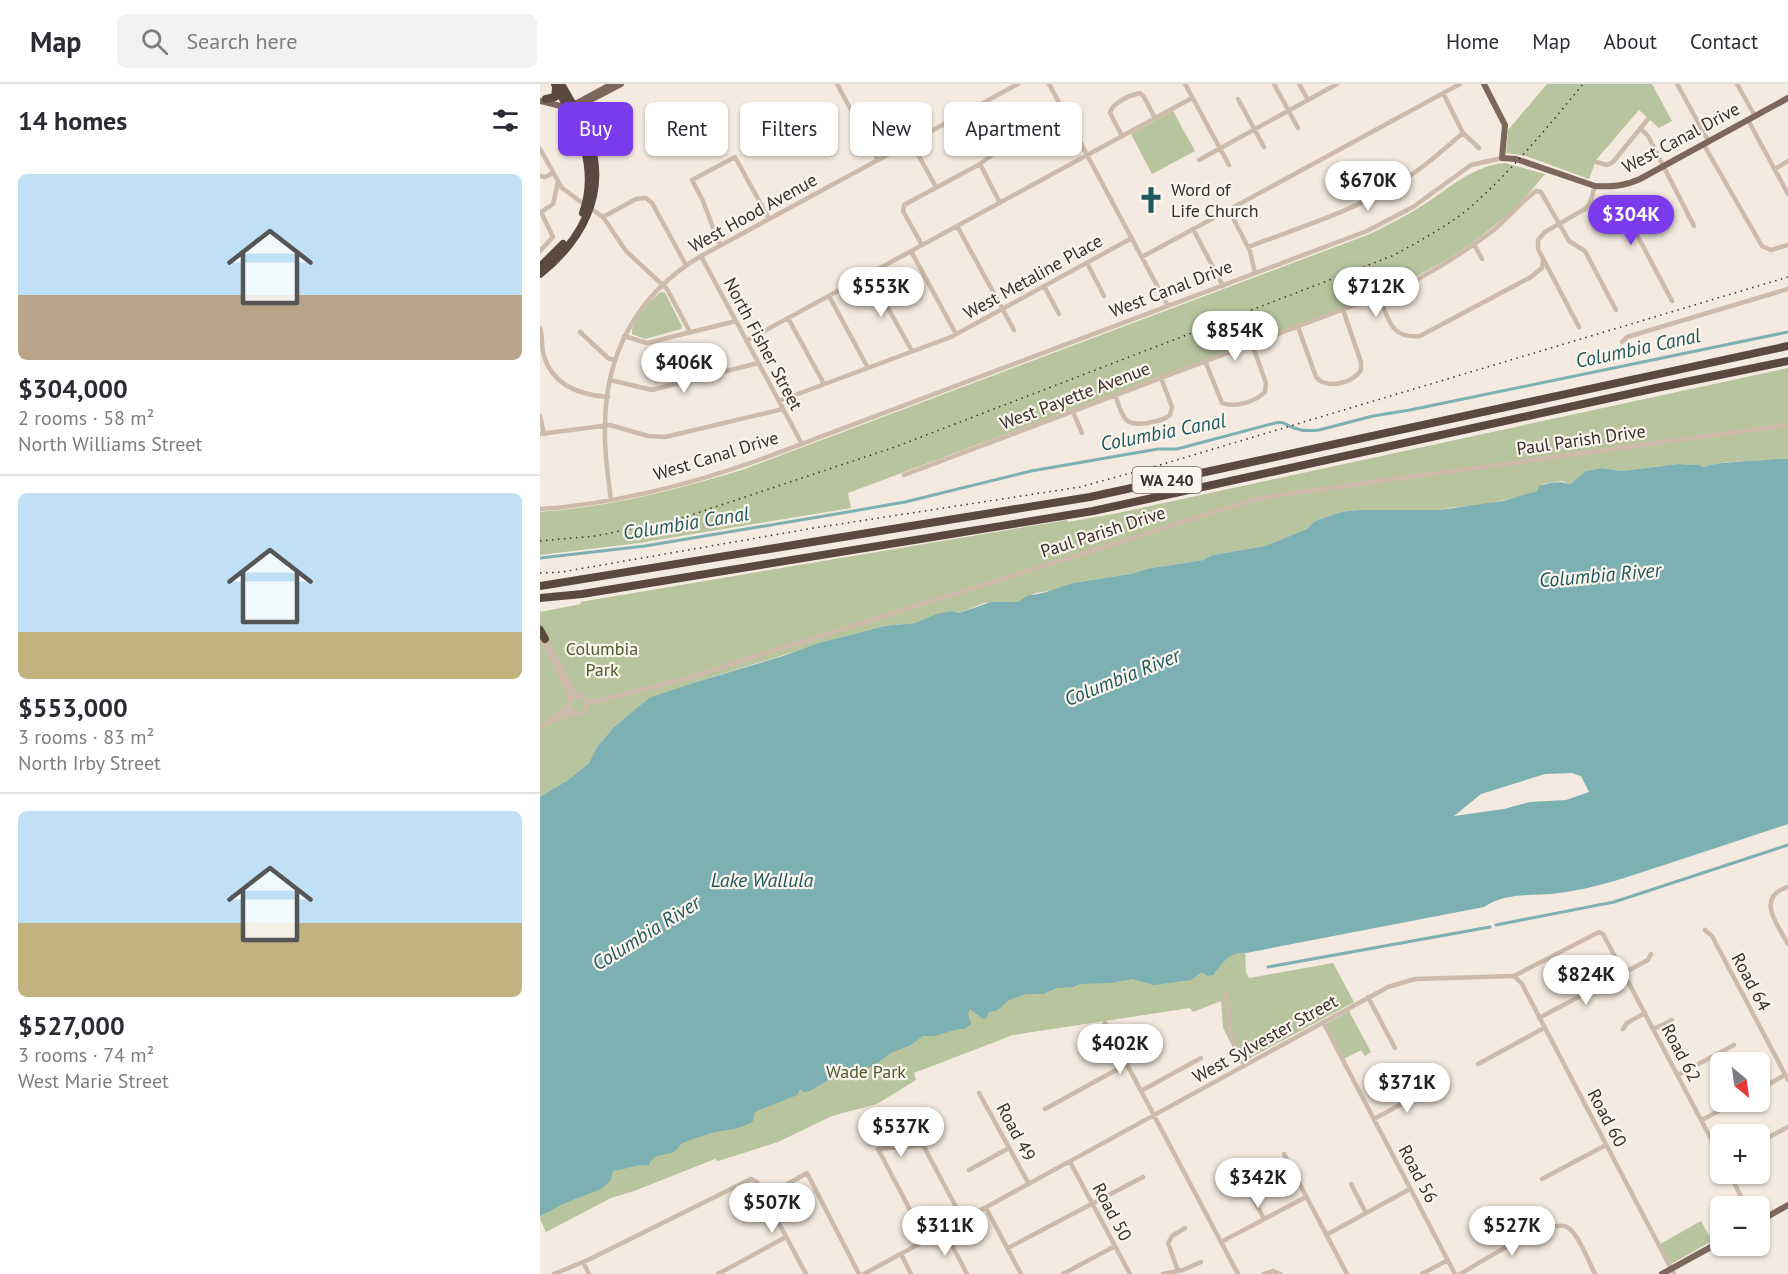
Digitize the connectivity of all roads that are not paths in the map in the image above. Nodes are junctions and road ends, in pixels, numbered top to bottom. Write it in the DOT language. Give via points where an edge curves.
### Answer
graph roads {
  1 [pos="837,84"];
  2 [pos="1017,84"];
  3 [pos="1049,84"];
  4 [pos="1185,84"];
  5 [pos="1274,84"];
  6 [pos="1299,84"];
  7 [pos="1337,84"];
  8 [pos="1460,84"];
  9 [pos="1484,84"];
  10 [pos="1677,84"];
  11 [pos="1737,84"];
  12 [pos="557,85"];
  13 [pos="616,85"];
  14 [pos="1443,93"];
  15 [pos="1192,98"];
  16 [pos="1788,98"];
  17 [pos="542,99"];
  18 [pos="1238,99"];
  19 [pos="1308,100"];
  20 [pos="567,102"];
  21 [pos="580,102"];
  22 [pos="558,104"];
  23 [pos="1288,111"];
  24 [pos="1155,118"];
  25 [pos="1751,118"];
  26 [pos="1648,119"];
  27 [pos="1298,128"];
  28 [pos="1254,129"];
  29 [pos="1641,129"];
  30 [pos="932,131"];
  31 [pos="1462,133"];
  32 [pos="1122,136"];
  33 [pos="1706,143"];
  34 [pos="1264,147"];
  35 [pos="1219,148"];
  36 [pos="1479,148"];
  37 [pos="540,149"];
  38 [pos="1427,153"];
  39 [pos="1087,155"];
  40 [pos="587,156"];
  41 [pos="885,156"];
  42 [pos="919,156"];
  43 [pos="991,156"];
  44 [pos="1502,158"];
  45 [pos="1432,159"];
  46 [pos="878,160"];
  47 [pos="1198,160"];
  48 [pos="1788,161"];
  49 [pos="980,164"];
  50 [pos="1598,164"];
  51 [pos="1229,165"];
  52 [pos="1663,167"];
  53 [pos="1775,169"];
  54 [pos="553,173"];
  55 [pos="1392,173"];
  56 [pos="540,176"];
  57 [pos="558,182"];
  58 [pos="1399,183"];
  59 [pos="1595,186"];
  60 [pos="936,188"];
  61 [pos="1357,191"];
  62 [pos="1788,194"];
  63 [pos="1000,202"];
  64 [pos="1363,202"];
  65 [pos="1589,205"];
  66 [pos="588,206"];
  67 [pos="1228,210"];
  68 [pos="1322,211"];
  69 [pos="541,213"];
  70 [pos="603,217"];
  71 [pos="1324,218"];
  72 [pos="768,219"];
  73 [pos="1559,224"];
  74 [pos="957,226"];
  75 [pos="1694,226"];
  76 [pos="1193,229"];
  77 [pos="1132,238"];
  78 [pos="1474,244"];
  79 [pos="922,245"];
  80 [pos="1788,245"];
  81 [pos="720,246"];
  82 [pos="1248,247"];
  83 [pos="540,251"];
  84 [pos="911,251"];
  85 [pos="701,256"];
  86 [pos="1142,257"];
  87 [pos="1482,259"];
  88 [pos="1543,260"];
  89 [pos="1087,263"];
  90 [pos="686,266"];
  91 [pos="540,267"];
  92 [pos="1255,273"];
  93 [pos="540,274"];
  94 [pos="869,274"];
  95 [pos="663,285"];
  96 [pos="1044,286"];
  97 [pos="1223,286"];
  98 [pos="1788,288"];
  99 [pos="829,296"];
  100 [pos="1104,296"];
  101 [pos="1379,297"];
  102 [pos="1672,301"];
  103 [pos="1168,306"];
  104 [pos="1003,309"];
  105 [pos="1343,310"];
  106 [pos="1616,310"];
  107 [pos="1059,315"];
  108 [pos="788,318"];
  109 [pos="736,321"];
  110 [pos="1298,327"];
  111 [pos="1580,327"];
  112 [pos="540,328"];
  113 [pos="1014,330"];
  114 [pos="579,332"];
  115 [pos="690,332"];
  116 [pos="956,334"];
  117 [pos="624,336"];
  118 [pos="746,341"];
  119 [pos="1622,342"];
  120 [pos="1252,344"];
  121 [pos="1788,345"];
  122 [pos="912,351"];
  123 [pos="614,360"];
  124 [pos="1205,361"];
  125 [pos="1788,361"];
  126 [pos="758,363"];
  127 [pos="868,368"];
  128 [pos="1161,378"];
  129 [pos="610,380"];
  130 [pos="824,384"];
  131 [pos="1115,395"];
  132 [pos="608,397"];
  133 [pos="779,401"];
  134 [pos="783,409"];
  135 [pos="1073,412"];
  136 [pos="540,416"];
  137 [pos="604,425"];
  138 [pos="1788,425"];
  139 [pos="1082,433"];
  140 [pos="542,434"];
  141 [pos="802,444"];
  142 [pos="904,475"];
  143 [pos="611,500"];
  144 [pos="540,509"];
  145 [pos="672,580"];
  146 [pos="540,586"];
  147 [pos="540,598"];
  148 [pos="540,603"];
  149 [pos="540,630"];
  150 [pos="542,639"];
  151 [pos="580,696"];
  152 [pos="616,696"];
  153 [pos="585,700"];
  154 [pos="569,703"];
  155 [pos="585,711"];
  156 [pos="575,714"];
  157 [pos="541,726"];
  158 [pos="1788,886"];
  159 [pos="1705,930"];
  160 [pos="1788,944"];
  161 [pos="1651,954"];
  162 [pos="1623,973"];
  163 [pos="1514,976"];
  164 [pos="1225,992"];
  165 [pos="1368,997"];
  166 [pos="1645,1013"];
  167 [pos="1539,1018"];
  168 [pos="1672,1020"];
  169 [pos="1323,1022"];
  170 [pos="1105,1023"];
  171 [pos="1544,1028"];
  172 [pos="1623,1029"];
  173 [pos="1654,1029"];
  174 [pos="1734,1045"];
  175 [pos="1395,1048"];
  176 [pos="1201,1058"];
  177 [pos="1127,1064"];
  178 [pos="1478,1064"];
  179 [pos="1244,1065"];
  180 [pos="1678,1076"];
  181 [pos="1787,1077"];
  182 [pos="1770,1085"];
  183 [pos="1429,1089"];
  184 [pos="1141,1091"];
  185 [pos="978,1093"];
  186 [pos="1045,1109"];
  187 [pos="1717,1112"];
  188 [pos="1155,1116"];
  189 [pos="1374,1119"];
  190 [pos="1702,1120"];
  191 [pos="1788,1127"];
  192 [pos="1710,1136"];
  193 [pos="1770,1137"];
  194 [pos="1606,1145"];
  195 [pos="1009,1148"];
  196 [pos="1284,1154"];
  197 [pos="1070,1162"];
  198 [pos="969,1170"];
  199 [pos="1143,1177"];
  200 [pos="1242,1177"];
  201 [pos="1542,1179"];
  202 [pos="1029,1184"];
  203 [pos="1351,1184"];
  204 [pos="1410,1189"];
  205 [pos="765,1197"];
  206 [pos="1306,1197"];
  207 [pos="1092,1203"];
  208 [pos="1788,1205"];
  209 [pos="986,1208"];
  210 [pos="1366,1213"];
  211 [pos="1770,1215"];
  212 [pos="1264,1219"];
  213 [pos="963,1220"];
  214 [pos="1185,1228"];
  215 [pos="944,1230"];
  216 [pos="1326,1234"];
  217 [pos="786,1237"];
  218 [pos="927,1240"];
  219 [pos="1221,1242"];
  220 [pos="1114,1246"];
  221 [pos="1008,1248"];
  222 [pos="1710,1248"];
  223 [pos="901,1254"];
  224 [pos="1448,1260"];
  225 [pos="583,1262"];
  226 [pos="1201,1262"];
  227 [pos="1178,1271"];
  228 [pos="1672,1271"];
  229 [pos="554,1274"];
  230 [pos="589,1274"];
  231 [pos="718,1274"];
  232 [pos="806,1274"];
  233 [pos="859,1274"];
  234 [pos="864,1274"];
  235 [pos="911,1274"];
  236 [pos="967,1274"];
  237 [pos="1021,1274"];
  238 [pos="1063,1274"];
  239 [pos="1130,1274"];
  240 [pos="1163,1274"];
  241 [pos="1238,1274"];
  242 [pos="1264,1274"];
  243 [pos="1280,1274"];
  244 [pos="1347,1274"];
  245 [pos="1422,1274"];
  246 [pos="1457,1274"];
  247 [pos="1595,1274"];
  248 [pos="1662,1274"];
  1 -- 46 [label="street"];
  2 -- 30 [label="street, West Hood Avenue"];
  3 -- 39 [label="street"];
  4 -- 15 [label="street"];
  5 -- 23 [label="street"];
  6 -- 19 [label="street"];
  7 -- 19 [label="street"];
  8 -- 14 [label="street"];
  9 -- 44 [label="main road" via="1505,125"];
  10 -- 33 [label="street"];
  11 -- 25 [label="street"];
  12 -- 17 [label="highway" via="555,98"];
  12 -- 20 [label="highway"];
  13 -- 21 [label="main road"];
  14 -- 31 [label="street"];
  14 -- 67 [label="street"];
  15 -- 24 [label="street"];
  15 -- 35 [label="street"];
  16 -- 25 [label="main road, West Canal Drive"];
  17 -- 22 [label="main road"];
  18 -- 28 [label="street"];
  19 -- 23 [label="street"];
  23 -- 27 [label="street"];
  23 -- 28 [label="street"];
  24 -- 32 [label="street"];
  24 -- 32 [label="street" via="1140,93 1113,105 1110,113"];
  25 -- 33 [label="main road, West Canal Drive"];
  25 -- 53 [label="street"];
  26 -- 29 [label="street"];
  28 -- 34 [label="street"];
  28 -- 35 [label="street"];
  29 -- 50 [label="street" via="1611,163"];
  29 -- 52 [label="street"];
  31 -- 36 [label="street"];
  31 -- 45 [label="street"];
  32 -- 39 [label="street"];
  33 -- 52 [label="main road, West Canal Drive"];
  33 -- 80 [label="street" via="1764,249"];
  35 -- 47 [label="street"];
  35 -- 51 [label="street"];
  37 -- 54 [label="street"];
  38 -- 45 [label="street"];
  39 -- 63 [label="street"];
  39 -- 77 [label="street"];
  40 -- 66 [label="highway"];
  41 -- 46 [label="street, West Hood Avenue"];
  42 -- 60 [label="street"];
  43 -- 49 [label="street"];
  44 -- 59 [label="main road, West Canal Drive" via="1516,159"];
  44 -- 92 [label="street, West Canal Drive" via="1471,165 1413,207 1367,231"];
  45 -- 58 [label="street"];
  46 -- 72 [label="street, West Hood Avenue"];
  48 -- 53 [label="street"];
  49 -- 60 [label="street"];
  49 -- 63 [label="street"];
  52 -- 59 [label="main road, West Canal Drive" via="1628,184"];
  52 -- 75 [label="street"];
  53 -- 62 [label="street"];
  54 -- 56 [label="street"];
  54 -- 57 [label="street"];
  55 -- 58 [label="street"];
  57 -- 66 [label="street"];
  57 -- 69 [label="street" via="553,204"];
  58 -- 64 [label="street"];
  59 -- 65 [label="street"];
  60 -- 79 [label="street" via="902,208"];
  61 -- 64 [label="street"];
  63 -- 74 [label="street"];
  64 -- 71 [label="street"];
  65 -- 73 [label="street"];
  65 -- 102 [label="street" via="1618,199"];
  66 -- 70 [label="street"];
  66 -- 91 [label="highway" via="570,236"];
  66 -- 93 [label="highway" via="583,227 573,242"];
  67 -- 76 [label="street"];
  67 -- 82 [label="street"];
  68 -- 71 [label="street"];
  69 -- 83 [label="street" via="553,237"];
  70 -- 90 [label="street" via="644,197 652,203"];
  70 -- 95 [label="street" via="626,251"];
  71 -- 82 [label="street" via="1286,229"];
  72 -- 81 [label="street, West Hood Avenue"];
  72 -- 81 [label="street" via="735,157 692,180"];
  73 -- 78 [label="street, West Payette Avenue" via="1538,191"];
  73 -- 88 [label="street" via="1538,240"];
  73 -- 106 [label="street" via="1569,241 1585,251"];
  74 -- 79 [label="street"];
  74 -- 104 [label="street"];
  76 -- 86 [label="street"];
  76 -- 97 [label="street"];
  77 -- 86 [label="street"];
  77 -- 89 [label="street, West Metaline Place"];
  78 -- 87 [label="street"];
  78 -- 101 [label="street, West Payette Avenue" via="1427,274"];
  79 -- 84 [label="street"];
  81 -- 85 [label="street, West Hood Avenue"];
  82 -- 92 [label="street"];
  84 -- 94 [label="street"];
  84 -- 116 [label="street"];
  85 -- 90 [label="street, West Hood Avenue"];
  85 -- 109 [label="street, North Fisher Street"];
  86 -- 103 [label="street"];
  88 -- 101 [label="street" via="1535,275 1420,336 1401,335 1394,329"];
  88 -- 111 [label="street"];
  89 -- 96 [label="street, West Metaline Place"];
  89 -- 100 [label="street"];
  90 -- 95 [label="street, West Hood Avenue"];
  92 -- 97 [label="street, West Canal Drive"];
  94 -- 99 [label="street"];
  94 -- 122 [label="street"];
  95 -- 115 [label="street"];
  95 -- 117 [label="street, West Hood Avenue"];
  96 -- 104 [label="street, West Metaline Place"];
  96 -- 107 [label="street"];
  97 -- 103 [label="street, West Canal Drive"];
  98 -- 119 [label="street"];
  99 -- 108 [label="street"];
  99 -- 127 [label="street"];
  101 -- 105 [label="street, West Payette Avenue"];
  103 -- 141 [label="street, West Canal Drive"];
  104 -- 113 [label="street"];
  104 -- 116 [label="street, West Metaline Place"];
  105 -- 110 [label="street, West Payette Avenue"];
  105 -- 110 [label="street" via="1361,362 1361,370 1354,377 1329,384 1321,382"];
  108 -- 118 [label="street"];
  108 -- 130 [label="street"];
  109 -- 115 [label="street"];
  109 -- 118 [label="street, North Fisher Street"];
  110 -- 120 [label="street, West Payette Avenue"];
  112 -- 132 [label="street" via="544,358 558,380 581,393"];
  114 -- 123 [label="street"];
  115 -- 117 [label="street" via="647,343"];
  116 -- 122 [label="street, West Metaline Place"];
  117 -- 123 [label="street, West Hood Avenue"];
  118 -- 126 [label="street, North Fisher Street"];
  120 -- 124 [label="street, West Payette Avenue"];
  120 -- 124 [label="street" via="1266,383 1265,392 1256,399 1234,406 1222,403"];
  121 -- 146 [label="highway, WA 240" via="1090,497"];
  122 -- 127 [label="street, West Metaline Place"];
  123 -- 129 [label="street, West Hood Avenue"];
  124 -- 128 [label="street, West Payette Avenue"];
  125 -- 145 [label="highway, WA 240" via="1093,511"];
  126 -- 129 [label="street" via="652,390"];
  126 -- 133 [label="street, North Fisher Street"];
  127 -- 130 [label="street, West Metaline Place"];
  128 -- 131 [label="street, West Payette Avenue"];
  128 -- 131 [label="street" via="1172,407 1170,415 1162,420 1129,423"];
  129 -- 132 [label="street, West Hood Avenue"];
  130 -- 133 [label="street, West Metaline Place"];
  131 -- 135 [label="street, West Payette Avenue"];
  132 -- 137 [label="street, West Hood Avenue"];
  133 -- 134 [label="street, North Fisher Street"];
  134 -- 137 [label="street" via="665,437"];
  134 -- 141 [label="street, North Fisher Street"];
  135 -- 139 [label="street"];
  135 -- 142 [label="street, West Payette Avenue"];
  136 -- 140 [label="street"];
  137 -- 140 [label="street"];
  137 -- 143 [label="street, West Hood Avenue"];
  138 -- 152 [label="street, Paul Parish Drive" via="1252,500 684,679"];
  141 -- 143 [label="street, West Canal Drive" via="686,484"];
  143 -- 144 [label="street, West Canal Drive"];
  145 -- 147 [label="highway, WA 240"];
  145 -- 148 [label="highway"];
  149 -- 150 [label="highway"];
  150 -- 151 [label="street" via="574,693"];
  150 -- 154 [label="street" via="568,691"];
  151 -- 153 [label="street"];
  151 -- 154 [label="street"];
  152 -- 153 [label="street, Paul Parish Drive"];
  152 -- 155 [label="street, Paul Parish Drive"];
  153 -- 155 [label="street"];
  154 -- 156 [label="street"];
  154 -- 157 [label="street"];
  155 -- 156 [label="street"];
  156 -- 157 [label="street" via="567,713"];
  158 -- 160 [label="street" via="1778,890 1770,908"];
  159 -- 181 [label="street, Road 64" via="1712,936"];
  161 -- 162 [label="street" via="1648,960"];
  162 -- 163 [label="street, Road 62" via="1599,932"];
  162 -- 166 [label="street, Road 62"];
  162 -- 167 [label="street"];
  163 -- 165 [label="street, West Sylvester Street" via="1415,979"];
  163 -- 167 [label="street, Road 60"];
  164 -- 179 [label="street" via="1232,1040"];
  165 -- 169 [label="street, West Sylvester Street"];
  165 -- 175 [label="street"];
  166 -- 172 [label="street"];
  166 -- 173 [label="street, Road 62"];
  167 -- 171 [label="street, Road 60"];
  168 -- 173 [label="street"];
  169 -- 179 [label="street, West Sylvester Street"];
  169 -- 189 [label="street, Road 56"];
  170 -- 177 [label="street"];
  171 -- 178 [label="street"];
  171 -- 194 [label="street, Road 60"];
  173 -- 180 [label="street, Road 62"];
  174 -- 180 [label="street"];
  176 -- 184 [label="street"];
  177 -- 184 [label="street"];
  177 -- 186 [label="street"];
  179 -- 188 [label="street, West Sylvester Street"];
  180 -- 190 [label="street, Road 62"];
  181 -- 182 [label="street"];
  183 -- 189 [label="street"];
  184 -- 188 [label="street"];
  185 -- 195 [label="street, Road 49"];
  187 -- 190 [label="street"];
  188 -- 197 [label="street, West Sylvester Street"];
  188 -- 219 [label="street"];
  189 -- 204 [label="street, Road 56"];
  190 -- 192 [label="street, Road 62"];
  191 -- 193 [label="street"];
  194 -- 201 [label="street"];
  194 -- 228 [label="street, Road 60"];
  195 -- 198 [label="street"];
  195 -- 202 [label="street, Road 49"];
  196 -- 206 [label="street"];
  197 -- 202 [label="street, West Sylvester Street"];
  197 -- 207 [label="street, Road 50"];
  199 -- 207 [label="street"];
  200 -- 212 [label="street"];
  202 -- 209 [label="street, West Sylvester Street"];
  203 -- 210 [label="street"];
  204 -- 210 [label="street"];
  204 -- 224 [label="street, Road 56"];
  205 -- 217 [label="street"];
  205 -- 225 [label="street" via="757,1182 748,1180"];
  205 -- 233 [label="street" via="807,1173"];
  206 -- 212 [label="street"];
  206 -- 216 [label="street"];
  207 -- 220 [label="street, Road 50"];
  207 -- 221 [label="street"];
  208 -- 211 [label="main road"];
  209 -- 213 [label="street, West Sylvester Street"];
  209 -- 221 [label="street"];
  210 -- 216 [label="street"];
  212 -- 219 [label="street"];
  213 -- 215 [label="street, West Sylvester Street"];
  213 -- 218 [label="street" via="923,1145 878,1149"];
  214 -- 227 [label="street" via="1168,1243"];
  215 -- 218 [label="street, West Sylvester Street"];
  215 -- 236 [label="street"];
  216 -- 244 [label="street"];
  217 -- 231 [label="street"];
  217 -- 232 [label="street"];
  218 -- 223 [label="street, West Sylvester Street"];
  219 -- 241 [label="street"];
  220 -- 238 [label="street"];
  220 -- 239 [label="street, Road 50"];
  221 -- 237 [label="street"];
  222 -- 228 [label="main road"];
  223 -- 234 [label="street, West Sylvester Street"];
  223 -- 235 [label="street"];
  224 -- 245 [label="street"];
  224 -- 246 [label="street, Road 56"];
  225 -- 229 [label="street"];
  225 -- 230 [label="street"];
  226 -- 227 [label="street"];
  227 -- 240 [label="street"];
  228 -- 248 [label="main road"];
  242 -- 243 [label="street"];
  246 -- 247 [label="street" via="1555,1225 1573,1232"];
}
